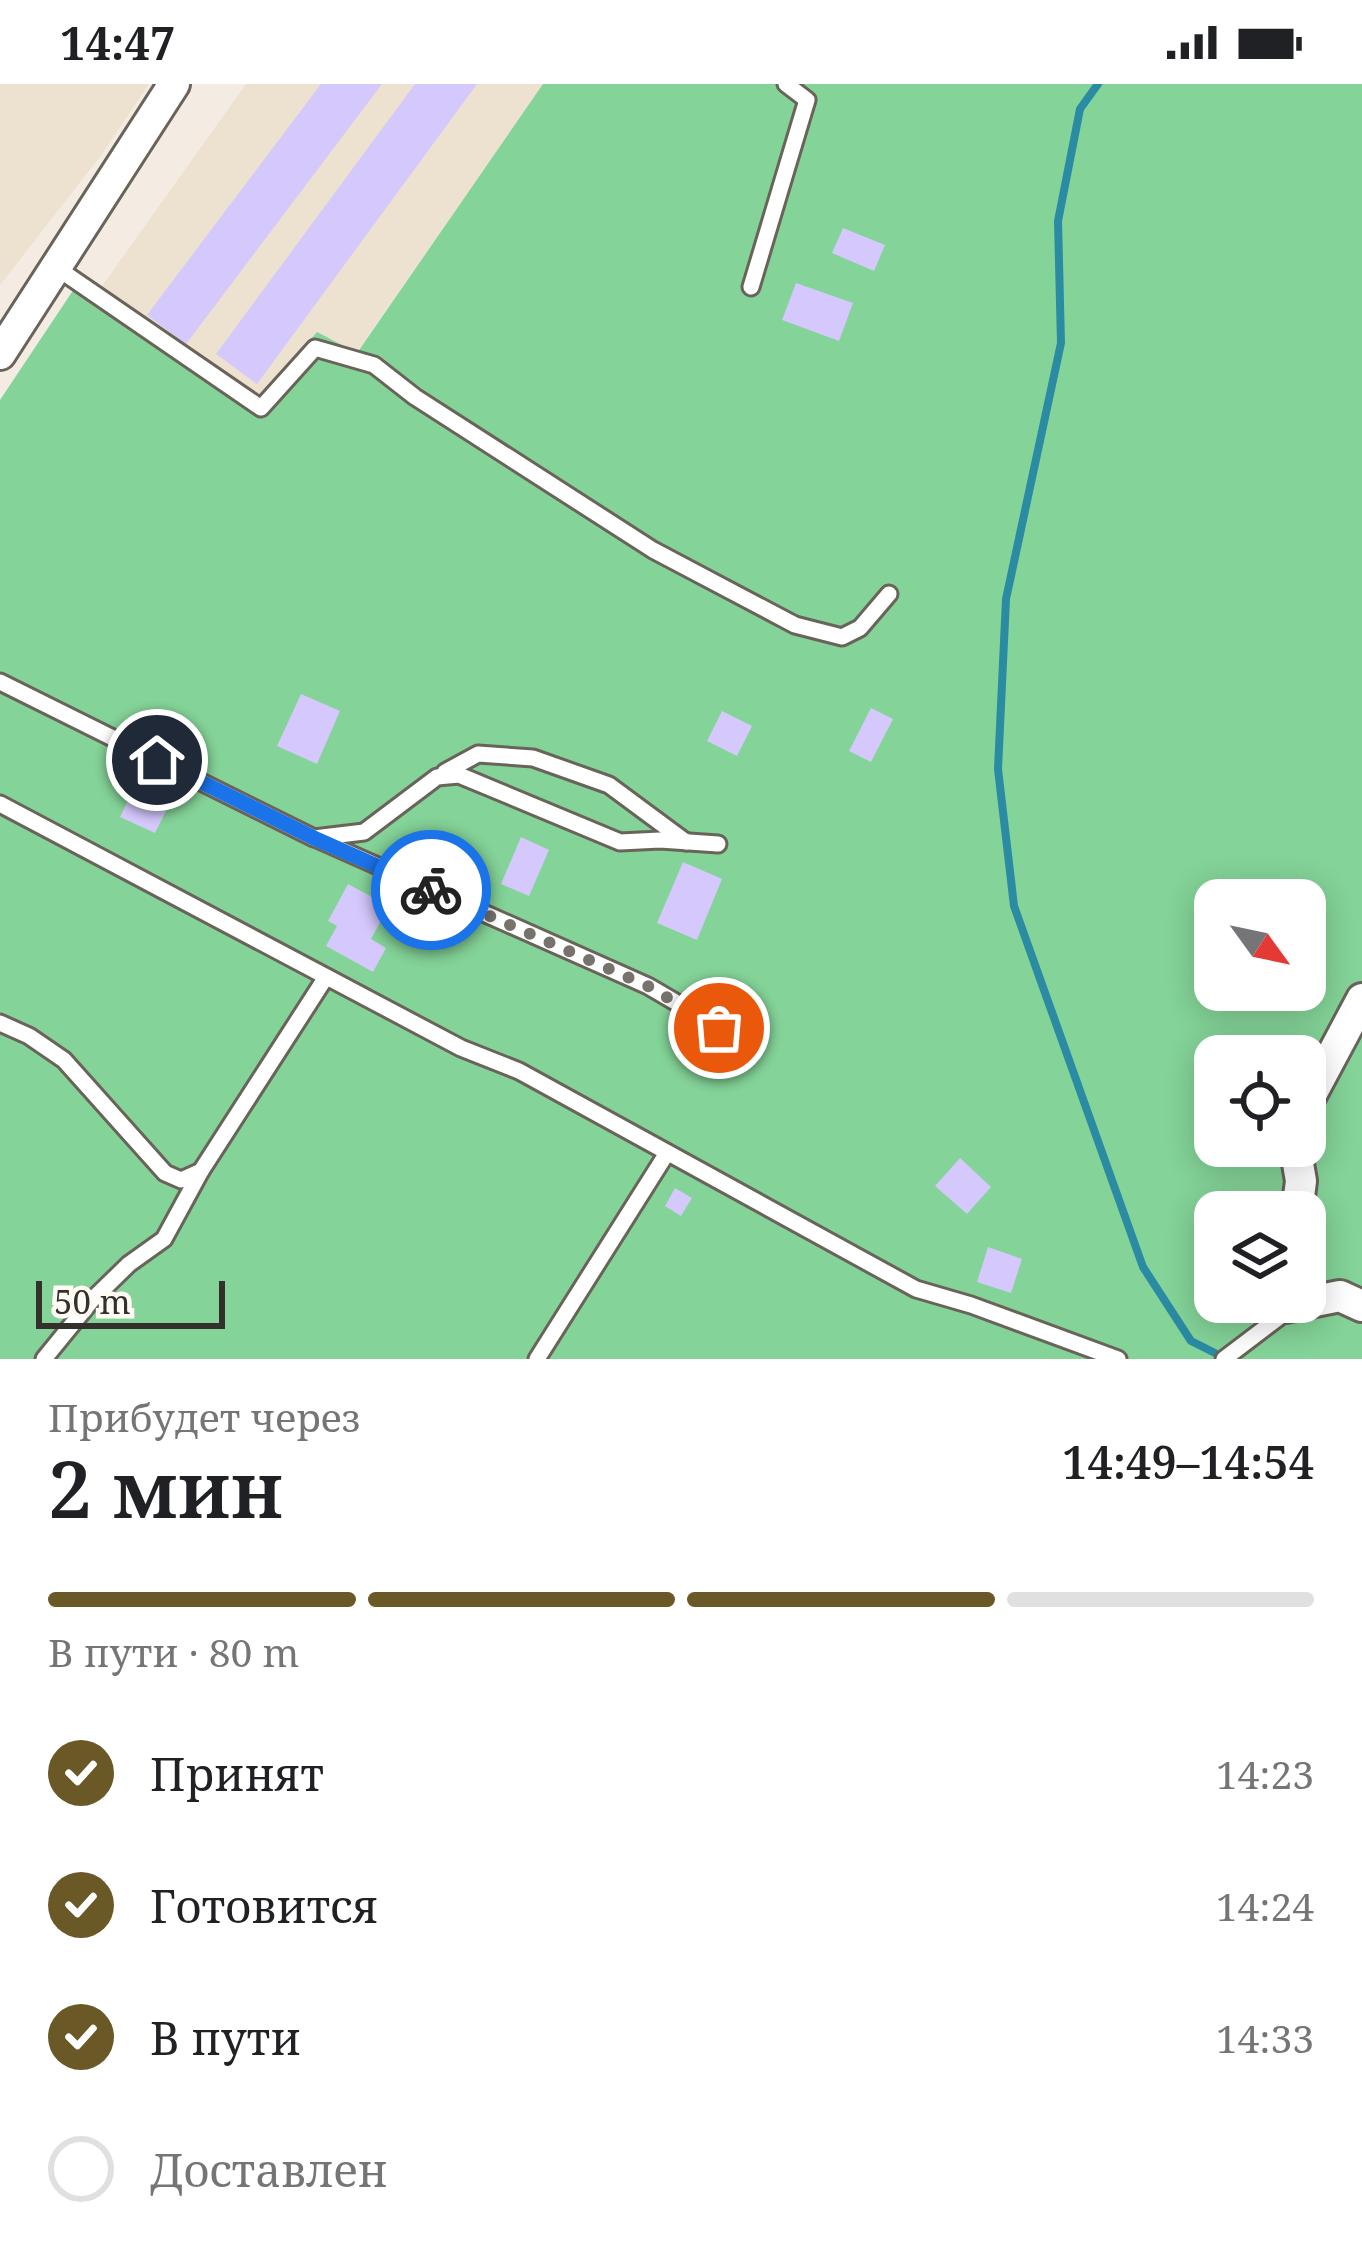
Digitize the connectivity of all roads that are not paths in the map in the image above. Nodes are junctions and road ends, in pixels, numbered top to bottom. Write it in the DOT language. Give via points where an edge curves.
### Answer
graph roads {
  1 [pos="174,84"];
  2 [pos="785,84"];
  3 [pos="57,268"];
  4 [pos="751,287"];
  5 [pos="0,354"];
  6 [pos="889,594"];
  7 [pos="0,682"];
  8 [pos="437,776"];
  9 [pos="0,805"];
  10 [pos="314,838"];
  11 [pos="686,842"];
  12 [pos="718,844"];
  13 [pos="326,977"];
  14 [pos="1362,999"];
  15 [pos="0,1023"];
  16 [pos="754,1048"];
  17 [pos="1326,1067"];
  18 [pos="667,1153"];
  19 [pos="201,1171"];
  20 [pos="1326,1298"];
  21 [pos="1362,1306"];
  22 [pos="1272,1323"];
  23 [pos="44,1359"];
  24 [pos="537,1359"];
  25 [pos="1118,1359"];
  26 [pos="1224,1359"];
  1 -- 3 [label="street"];
  2 -- 4 [label="lane" via="807,100"];
  3 -- 5 [label="street"];
  3 -- 6 [label="lane" via="261,408 315,348 374,365 653,550 795,625 842,637"];
  7 -- 10 [label="lane"];
  8 -- 10 [label="lane" via="364,832"];
  8 -- 11 [label="lane" via="459,776 620,842"];
  8 -- 11 [label="lane" via="478,754 533,758 609,785"];
  9 -- 13 [label="lane"];
  10 -- 16 [label="lane" via="648,986"];
  11 -- 12 [label="lane"];
  13 -- 18 [label="lane"];
  13 -- 19 [label="lane"];
  14 -- 17 [label="street"];
  15 -- 19 [label="lane" via="64,1060 165,1173 181,1180"];
  18 -- 24 [label="lane"];
  18 -- 25 [label="lane" via="916,1288"];
  19 -- 23 [label="lane" via="164,1239 92,1300"];
  20 -- 21 [label="street"];
  22 -- 26 [label="lane"];
}
